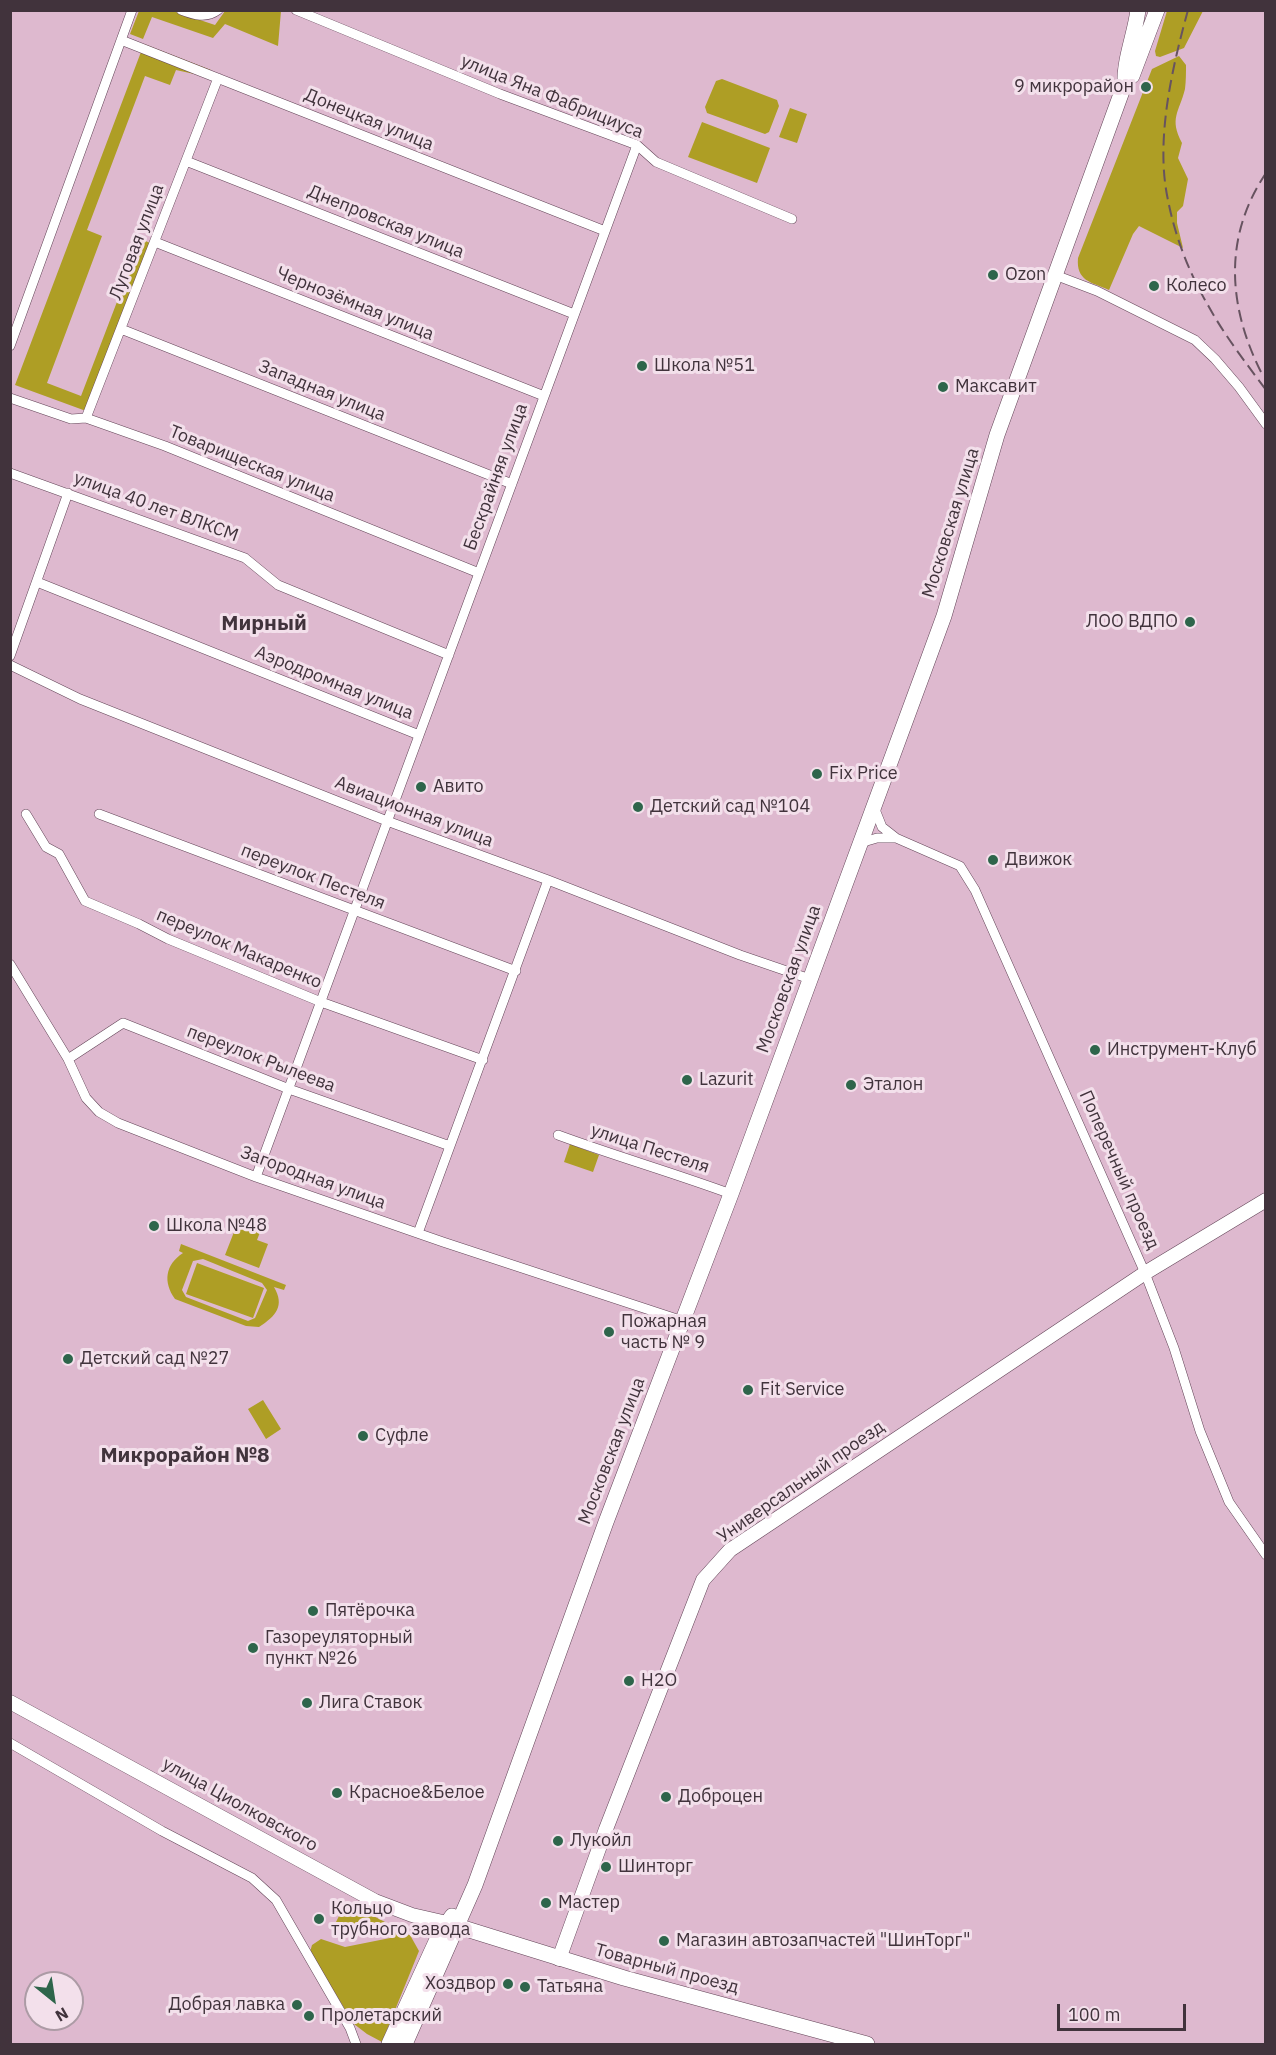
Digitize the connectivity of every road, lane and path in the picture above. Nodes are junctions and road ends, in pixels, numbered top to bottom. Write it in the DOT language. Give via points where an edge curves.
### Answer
graph roads {
  1 [pos="132,10"];
  2 [pos="181,10"];
  3 [pos="218,10"];
  4 [pos="296,10"];
  5 [pos="1138,10"];
  6 [pos="1156,15"];
  7 [pos="121,40"];
  8 [pos="218,78"];
  9 [pos="1125,82"];
  10 [pos="637,145"];
  11 [pos="186,160"];
  12 [pos="792,219"];
  13 [pos="605,231"];
  14 [pos="155,242"];
  15 [pos="1055,275"];
  16 [pos="574,314"];
  17 [pos="121,329"];
  18 [pos="10,346"];
  19 [pos="544,396"];
  20 [pos="10,398"];
  21 [pos="86,418"];
  22 [pos="1266,424"];
  23 [pos="10,473"];
  24 [pos="512,484"];
  25 [pos="68,493"];
  26 [pos="479,573"];
  27 [pos="37,582"];
  28 [pos="449,655"];
  29 [pos="10,656"];
  30 [pos="10,665"];
  31 [pos="419,735"];
  32 [pos="874,806"];
  33 [pos="26,814"];
  34 [pos="99,814"];
  35 [pos="387,821"];
  36 [pos="896,838"];
  37 [pos="860,843"];
  38 [pos="548,880"];
  39 [pos="355,910"];
  40 [pos="10,964"];
  41 [pos="516,971"];
  42 [pos="810,979"];
  43 [pos="321,1002"];
  44 [pos="68,1059"];
  45 [pos="483,1060"];
  46 [pos="289,1089"];
  47 [pos="558,1135"];
  48 [pos="450,1146"];
  49 [pos="256,1177"];
  50 [pos="731,1194"];
  51 [pos="1266,1200"];
  52 [pos="418,1233"];
  53 [pos="1145,1273"];
  54 [pos="682,1321"];
  55 [pos="1266,1555"];
  56 [pos="10,1702"];
  57 [pos="10,1743"];
  58 [pos="453,1925"];
  59 [pos="559,1959"];
  60 [pos="356,2044"];
  61 [pos="389,2044"];
  62 [pos="405,2044"];
  63 [pos="867,2044"];
  1 -- 7 [label="street"];
  2 -- 3 [label="street" via="195,16 211,16"];
  4 -- 10 [label="street, улица Яна Фабрициуса"];
  5 -- 9 [label="main road, Московская улица" via="1124,70"];
  6 -- 9 [label="main road, Московская улица" via="1132,76"];
  7 -- 8 [label="street, Донецкая улица"];
  7 -- 18 [label="street"];
  8 -- 11 [label="street, Луговая улица"];
  8 -- 13 [label="street, Донецкая улица"];
  9 -- 15 [label="main road, Московская улица"];
  10 -- 12 [label="street, улица Яна Фабрициуса" via="656,162"];
  10 -- 13 [label="street, Бескрайняя улица"];
  11 -- 14 [label="street, Луговая улица"];
  11 -- 16 [label="street, Днепровская улица"];
  13 -- 16 [label="street, Бескрайняя улица"];
  14 -- 17 [label="street, Луговая улица"];
  14 -- 19 [label="street, Чернозёмная улица"];
  15 -- 22 [label="street" via="1097,291 1195,340 1239,387"];
  15 -- 32 [label="main road, Московская улица" via="997,435 944,616"];
  16 -- 19 [label="street, Бескрайняя улица"];
  17 -- 21 [label="street, Луговая улица"];
  17 -- 24 [label="street, Западная улица"];
  19 -- 24 [label="street, Бескрайняя улица"];
  20 -- 21 [label="street, Товарищеская улица" via="71,419"];
  21 -- 26 [label="street, Товарищеская улица"];
  23 -- 25 [label="street, улица 40 лет ВЛКСМ"];
  24 -- 26 [label="street, Бескрайняя улица"];
  25 -- 27 [label="street"];
  25 -- 28 [label="street, улица 40 лет ВЛКСМ" via="245,558 278,585"];
  26 -- 28 [label="street, Бескрайняя улица"];
  27 -- 29 [label="street"];
  27 -- 31 [label="street, Аэродромная улица"];
  28 -- 31 [label="street, Бескрайняя улица"];
  30 -- 35 [label="street, Авиационная улица" via="80,699"];
  31 -- 35 [label="street, Бескрайняя улица"];
  32 -- 36 [label="street, Поперечный проезд" via="882,827"];
  32 -- 37 [label="main road, Московская улица"];
  33 -- 43 [label="street, переулок Макаренко" via="46,847 59,855 85,901"];
  34 -- 39 [label="street, переулок Пестеля"];
  35 -- 38 [label="street, Авиационная улица"];
  35 -- 39 [label="street, Бескрайняя улица"];
  36 -- 37 [label="street, Поперечный проезд"];
  36 -- 53 [label="street, Поперечный проезд" via="960,866 975,890"];
  37 -- 42 [label="main road, Московская улица"];
  38 -- 41 [label="street"];
  38 -- 42 [label="street, Авиационная улица"];
  39 -- 41 [label="street, переулок Пестеля"];
  39 -- 43 [label="street, Бескрайняя улица"];
  40 -- 44 [label="street, Загородная улица"];
  41 -- 45 [label="street"];
  42 -- 50 [label="main road, Московская улица"];
  43 -- 45 [label="street, переулок Макаренко"];
  43 -- 46 [label="street, Бескрайняя улица"];
  44 -- 46 [label="street, переулок Рылеева" via="123,1023"];
  44 -- 49 [label="street, Загородная улица" via="86,1098 99,1112"];
  45 -- 48 [label="street"];
  46 -- 48 [label="street, переулок Рылеева"];
  46 -- 49 [label="street, Бескрайняя улица"];
  47 -- 50 [label="street, улица Пестеля"];
  48 -- 52 [label="street"];
  49 -- 52 [label="street, Загородная улица"];
  50 -- 54 [label="main road, Московская улица"];
  51 -- 53 [label="street, Универсальный проезд"];
  52 -- 54 [label="street, Загородная улица"];
  53 -- 55 [label="street, Поперечный проезд" via="1229,1502"];
  53 -- 59 [label="street, Универсальный проезд" via="730,1550 704,1580"];
  54 -- 58 [label="main road, Московская улица" via="475,1885"];
  56 -- 58 [label="street, улица Циолковского" via="375,1901"];
  57 -- 60 [label="street" via="252,1878 276,1900"];
  58 -- 59 [label="main road, Товарный проезд"];
  58 -- 61 [label="main road" via="440,1933"];
  58 -- 62 [label="main road"];
  59 -- 63 [label="main road, Товарный проезд"];
}
